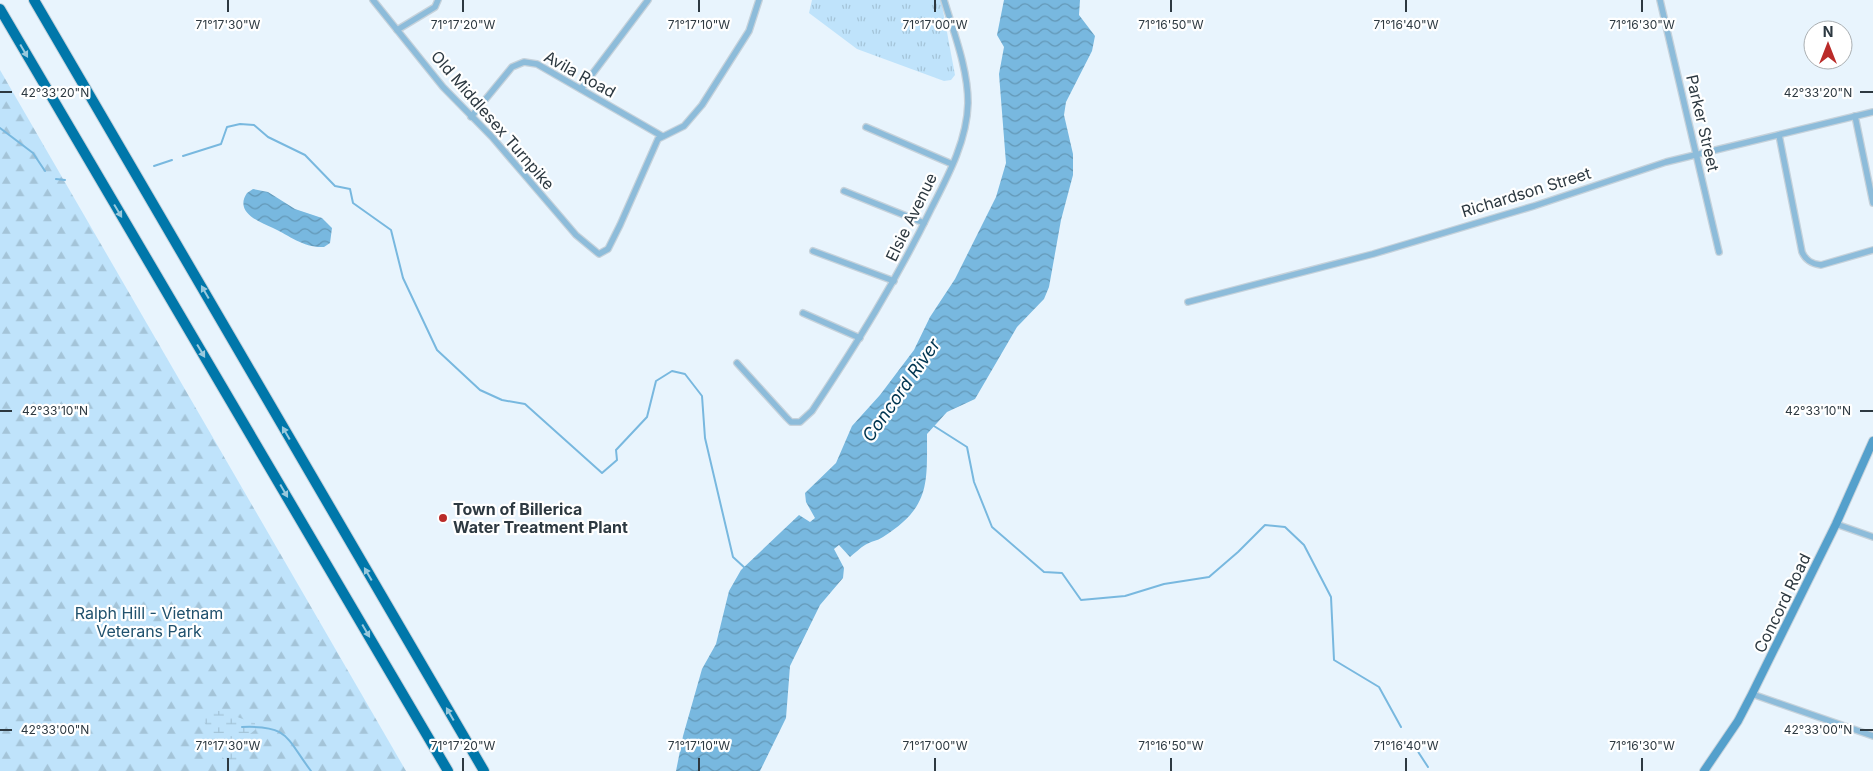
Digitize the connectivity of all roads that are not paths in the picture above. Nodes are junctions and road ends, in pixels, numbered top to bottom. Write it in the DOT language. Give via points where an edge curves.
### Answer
graph roads {
  1 [pos="34,0"];
  2 [pos="373,0"];
  3 [pos="648,0"];
  4 [pos="759,0"];
  5 [pos="944,0"];
  6 [pos="1660,0"];
  7 [pos="438,2"];
  8 [pos="0,9"];
  9 [pos="398,30"];
  10 [pos="581,89"];
  11 [pos="1873,112"];
  12 [pos="1855,116"];
  13 [pos="471,117"];
  14 [pos="866,127"];
  15 [pos="1779,135"];
  16 [pos="662,136"];
  17 [pos="1696,156"];
  18 [pos="952,164"];
  19 [pos="844,191"];
  20 [pos="1873,203"];
  21 [pos="924,223"];
  22 [pos="813,250"];
  23 [pos="1873,250"];
  24 [pos="1719,252"];
  25 [pos="894,281"];
  26 [pos="1188,302"];
  27 [pos="803,313"];
  28 [pos="860,338"];
  29 [pos="737,363"];
  30 [pos="1873,441"];
  31 [pos="1836,524"];
  32 [pos="1873,537"];
  33 [pos="1752,694"];
  34 [pos="1873,736"];
  35 [pos="448,771"];
  36 [pos="484,771"];
  37 [pos="1704,771"];
  36 -- 1 [label="highway, one-way"];
  2 -- 9 [label="street, Old Middlesex Turnpike"];
  3 -- 10 [label="street"];
  4 -- 16 [label="street" via="749,31 702,105 684,126"];
  5 -- 18 [label="street, Elsie Avenue" via="968,90 965,128"];
  6 -- 17 [label="street, Parker Street"];
  7 -- 9 [label="street"];
  8 -- 35 [label="highway, one-way"];
  9 -- 13 [label="street, Old Middlesex Turnpike"];
  10 -- 13 [label="street, Avila Road" via="537,64 520,62 512,67"];
  10 -- 16 [label="street, Avila Road"];
  11 -- 12 [label="street, Richardson Street"];
  12 -- 15 [label="street, Richardson Street"];
  12 -- 20 [label="street"];
  13 -- 16 [label="street, Old Middlesex Turnpike" via="492,136 596,254 608,249 655,144"];
  14 -- 18 [label="street"];
  15 -- 17 [label="street, Richardson Street"];
  15 -- 23 [label="street" via="1802,252 1808,262 1828,264"];
  17 -- 24 [label="street, Parker Street"];
  17 -- 26 [label="street, Richardson Street" via="1641,170 1373,254"];
  18 -- 21 [label="street, Elsie Avenue"];
  19 -- 21 [label="street"];
  21 -- 25 [label="street, Elsie Avenue"];
  22 -- 25 [label="street"];
  25 -- 28 [label="street, Elsie Avenue"];
  27 -- 28 [label="street"];
  28 -- 29 [label="street, Elsie Avenue" via="812,411 800,422 791,422"];
  30 -- 31 [label="main road, Concord Road"];
  31 -- 32 [label="street"];
  31 -- 33 [label="main road, Concord Road"];
  33 -- 34 [label="street"];
  33 -- 37 [label="main road, Concord Road"];
}
